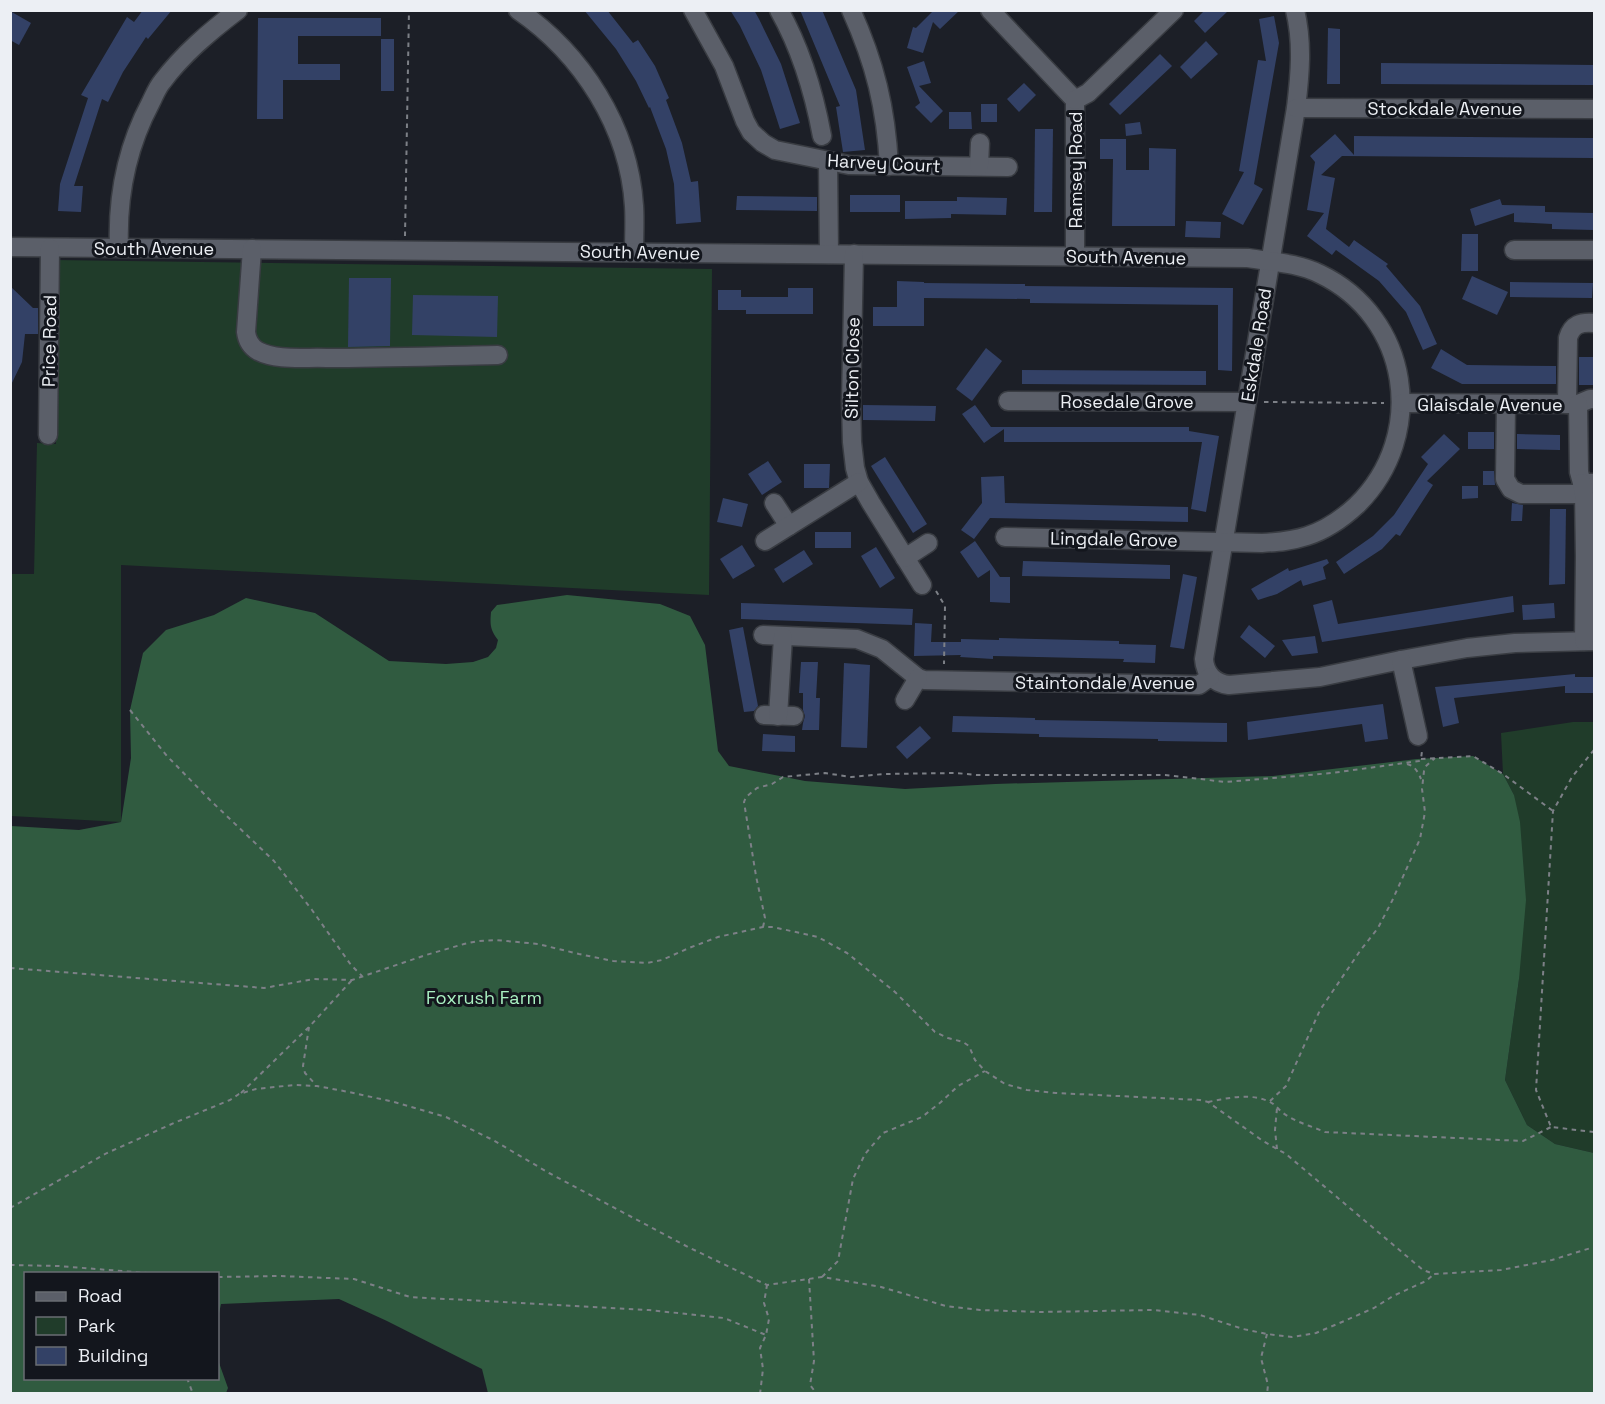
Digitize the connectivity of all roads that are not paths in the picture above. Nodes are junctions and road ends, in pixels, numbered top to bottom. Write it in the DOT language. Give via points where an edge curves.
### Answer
graph roads {
  1 [pos="238,10"];
  2 [pos="518,10"];
  3 [pos="693,10"];
  4 [pos="779,10"];
  5 [pos="851,10"];
  6 [pos="990,10"];
  7 [pos="1174,10"];
  8 [pos="1295,10"];
  9 [pos="1076,100"];
  10 [pos="1296,108"];
  11 [pos="1594,109"];
  12 [pos="822,136"];
  13 [pos="980,143"];
  14 [pos="828,161"];
  15 [pos="889,165"];
  16 [pos="979,166"];
  17 [pos="1008,166"];
  18 [pos="10,247"];
  19 [pos="50,248"];
  20 [pos="118,248"];
  21 [pos="252,249"];
  22 [pos="1514,250"];
  23 [pos="1594,250"];
  24 [pos="634,252"];
  25 [pos="829,254"];
  26 [pos="854,254"];
  27 [pos="1075,256"];
  28 [pos="1270,262"];
  29 [pos="1594,323"];
  30 [pos="498,355"];
  31 [pos="1008,400"];
  32 [pos="1247,402"];
  33 [pos="1580,402"];
  34 [pos="1402,403"];
  35 [pos="1506,405"];
  36 [pos="48,435"];
  37 [pos="859,482"];
  38 [pos="1587,487"];
  39 [pos="774,503"];
  40 [pos="789,526"];
  41 [pos="1005,537"];
  42 [pos="765,541"];
  43 [pos="1223,541"];
  44 [pos="928,543"];
  45 [pos="1590,556"];
  46 [pos="905,558"];
  47 [pos="922,585"];
  48 [pos="763,635"];
  49 [pos="783,637"];
  50 [pos="1589,641"];
  51 [pos="1401,660"];
  52 [pos="1210,676"];
  53 [pos="918,678"];
  54 [pos="906,700"];
  55 [pos="779,716"];
  56 [pos="1418,736"];
  1 -- 20 [label="street" via="187,53 161,84 145,114 124,180"];
  2 -- 24 [label="street" via="572,58 602,100 627,164 634,206"];
  3 -- 14 [label="street, Harvey Court" via="724,66 752,132 775,150"];
  4 -- 12 [label="street" via="810,82"];
  5 -- 15 [label="street" via="875,72 887,131"];
  6 -- 9 [label="street, Ramsey Road"];
  7 -- 9 [label="street"];
  8 -- 10 [label="street, Eskdale Road" via="1301,56"];
  9 -- 27 [label="street, Ramsey Road"];
  10 -- 11 [label="street, Stockdale Avenue"];
  10 -- 28 [label="street, Eskdale Road"];
  13 -- 16 [label="street"];
  14 -- 15 [label="street, Harvey Court"];
  14 -- 25 [label="street"];
  15 -- 16 [label="street, Harvey Court"];
  16 -- 17 [label="street, Harvey Court"];
  18 -- 19 [label="street, South Avenue"];
  19 -- 20 [label="street, South Avenue"];
  19 -- 36 [label="street, Price Road"];
  20 -- 21 [label="street, South Avenue"];
  21 -- 24 [label="street, South Avenue"];
  21 -- 30 [label="street" via="246,332 258,351 286,357"];
  22 -- 23 [label="street"];
  24 -- 25 [label="street, South Avenue"];
  25 -- 26 [label="street, South Avenue"];
  26 -- 27 [label="street, South Avenue"];
  26 -- 37 [label="street, Silton Close" via="852,442"];
  27 -- 28 [label="street, South Avenue" via="1248,258"];
  28 -- 32 [label="street, Eskdale Road"];
  28 -- 34 [label="street, South Avenue" via="1301,266 1320,274 1361,303 1390,347"];
  29 -- 33 [label="street" via="1579,324 1568,338"];
  31 -- 32 [label="street, Rosedale Grove"];
  32 -- 43 [label="street, Eskdale Road"];
  33 -- 35 [label="street, Glaisdale Avenue"];
  33 -- 38 [label="street" via="1579,472"];
  34 -- 35 [label="street, Glaisdale Avenue"];
  34 -- 43 [label="street, Lingdale Grove" via="1393,452 1382,474 1348,513 1308,536 1284,542"];
  35 -- 38 [label="street" via="1505,479 1511,489 1521,494"];
  37 -- 40 [label="street"];
  37 -- 46 [label="street, Silton Close"];
  38 -- 45 [label="street"];
  39 -- 40 [label="street"];
  40 -- 42 [label="street"];
  41 -- 43 [label="street, Lingdale Grove"];
  43 -- 52 [label="street, Eskdale Road" via="1204,659"];
  44 -- 46 [label="street"];
  45 -- 50 [label="street"];
  46 -- 47 [label="street, Silton Close"];
  48 -- 49 [label="street"];
  49 -- 53 [label="street" via="857,639 882,649"];
  49 -- 55 [label="street"];
  50 -- 51 [label="street, Staintondale Avenue" via="1515,643"];
  51 -- 52 [label="street, Staintondale Avenue" via="1320,678 1229,686"];
  51 -- 56 [label="street"];
  52 -- 53 [label="street, Staintondale Avenue" via="1199,685"];
  53 -- 54 [label="street"];
}
